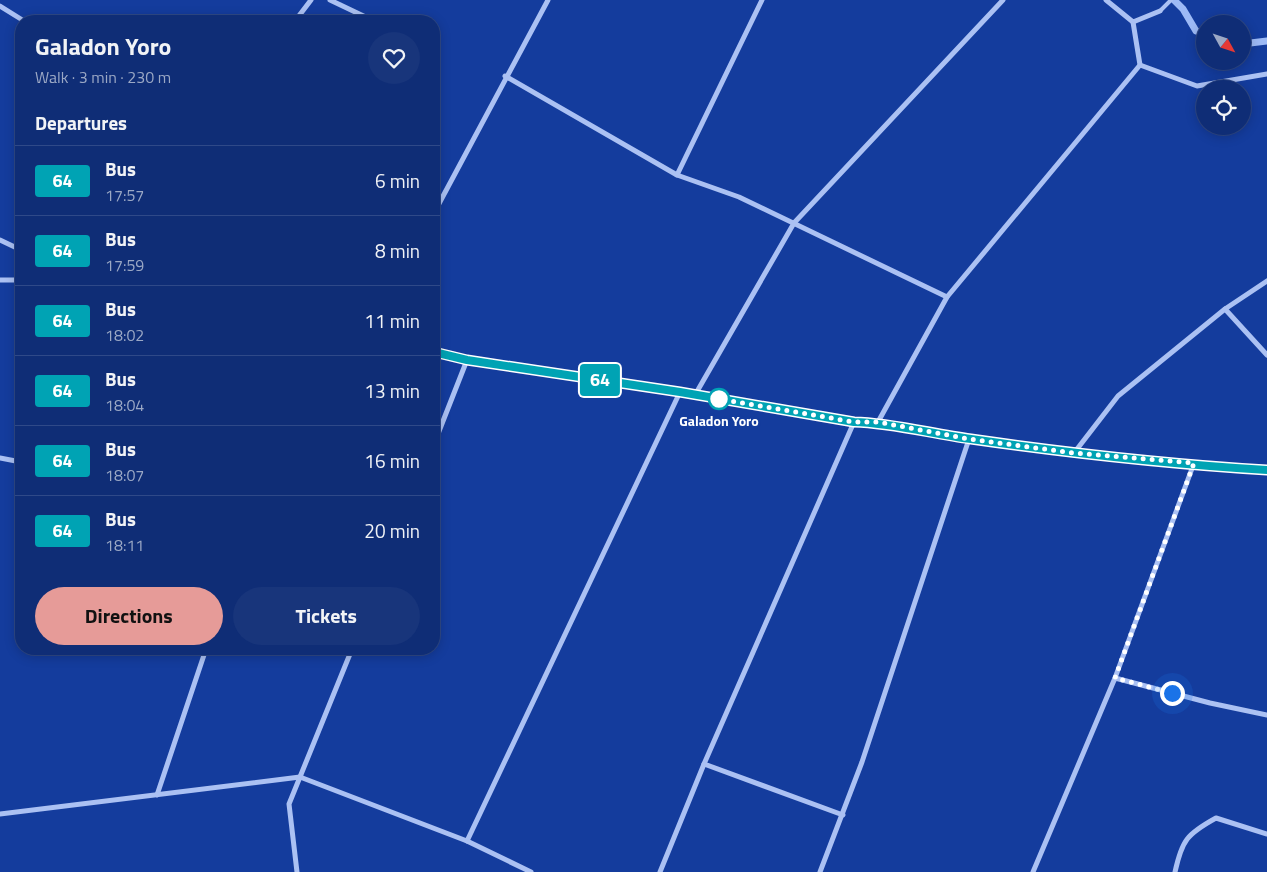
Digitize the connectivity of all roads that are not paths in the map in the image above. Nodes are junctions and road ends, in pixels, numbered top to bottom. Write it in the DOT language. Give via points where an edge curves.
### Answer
graph roads {
  1 [pos="311,0"];
  2 [pos="330,0"];
  3 [pos="548,0"];
  4 [pos="1003,0"];
  5 [pos="1106,0"];
  6 [pos="1171,0"];
  7 [pos="760,1"];
  8 [pos="0,6"];
  9 [pos="1160,11"];
  10 [pos="15,15"];
  11 [pos="300,15"];
  12 [pos="361,15"];
  13 [pos="1133,22"];
  14 [pos="1140,65"];
  15 [pos="1267,74"];
  16 [pos="505,76"];
  17 [pos="677,175"];
  18 [pos="440,201"];
  19 [pos="794,223"];
  20 [pos="0,240"];
  21 [pos="15,247"];
  22 [pos="0,280"];
  23 [pos="15,280"];
  24 [pos="1267,281"];
  25 [pos="948,297"];
  26 [pos="1225,309"];
  27 [pos="440,353"];
  28 [pos="1267,354"];
  29 [pos="467,360"];
  30 [pos="680,392"];
  31 [pos="695,395"];
  32 [pos="854,422"];
  33 [pos="878,422"];
  34 [pos="440,429"];
  35 [pos="969,439"];
  36 [pos="1074,453"];
  37 [pos="0,458"];
  38 [pos="15,461"];
  39 [pos="1194,463"];
  40 [pos="1267,470"];
  41 [pos="204,655"];
  42 [pos="350,655"];
  43 [pos="1115,678"];
  44 [pos="1267,715"];
  45 [pos="704,764"];
  46 [pos="300,777"];
  47 [pos="157,795"];
  48 [pos="0,814"];
  49 [pos="843,816"];
  50 [pos="1267,834"];
  51 [pos="466,841"];
  52 [pos="297,872"];
  53 [pos="531,872"];
  54 [pos="660,872"];
  55 [pos="820,872"];
  56 [pos="1033,872"];
  57 [pos="1175,872"];
  1 -- 11 [label="street"];
  2 -- 12 [label="street"];
  3 -- 16 [label="street"];
  4 -- 19 [label="street"];
  5 -- 13 [label="street"];
  6 -- 9 [label="lane"];
  7 -- 17 [label="street"];
  8 -- 10 [label="street"];
  9 -- 13 [label="street"];
  13 -- 14 [label="street"];
  14 -- 15 [label="street" via="1197,86"];
  14 -- 25 [label="street"];
  16 -- 17 [label="street"];
  16 -- 18 [label="street"];
  17 -- 19 [label="street" via="739,196"];
  19 -- 25 [label="street"];
  19 -- 31 [label="street"];
  20 -- 21 [label="street"];
  22 -- 23 [label="street"];
  24 -- 26 [label="street"];
  25 -- 33 [label="street"];
  26 -- 28 [label="street"];
  26 -- 36 [label="street" via="1118,396"];
  27 -- 29 [label="street"];
  29 -- 30 [label="street"];
  29 -- 34 [label="street"];
  30 -- 31 [label="street"];
  30 -- 51 [label="street"];
  31 -- 32 [label="street"];
  32 -- 33 [label="street"];
  32 -- 45 [label="street"];
  33 -- 35 [label="street"];
  35 -- 36 [label="street"];
  35 -- 49 [label="street"];
  36 -- 39 [label="street"];
  37 -- 38 [label="street"];
  39 -- 40 [label="street"];
  39 -- 43 [label="street"];
  41 -- 47 [label="street"];
  42 -- 46 [label="street"];
  43 -- 44 [label="street"];
  43 -- 56 [label="street"];
  45 -- 49 [label="street"];
  45 -- 54 [label="street"];
  46 -- 47 [label="street"];
  46 -- 51 [label="street"];
  46 -- 52 [label="street" via="289,804"];
  47 -- 48 [label="street"];
  49 -- 55 [label="street"];
  50 -- 57 [label="street" via="1216,818 1195,829 1180,848"];
  51 -- 53 [label="street"];
}
